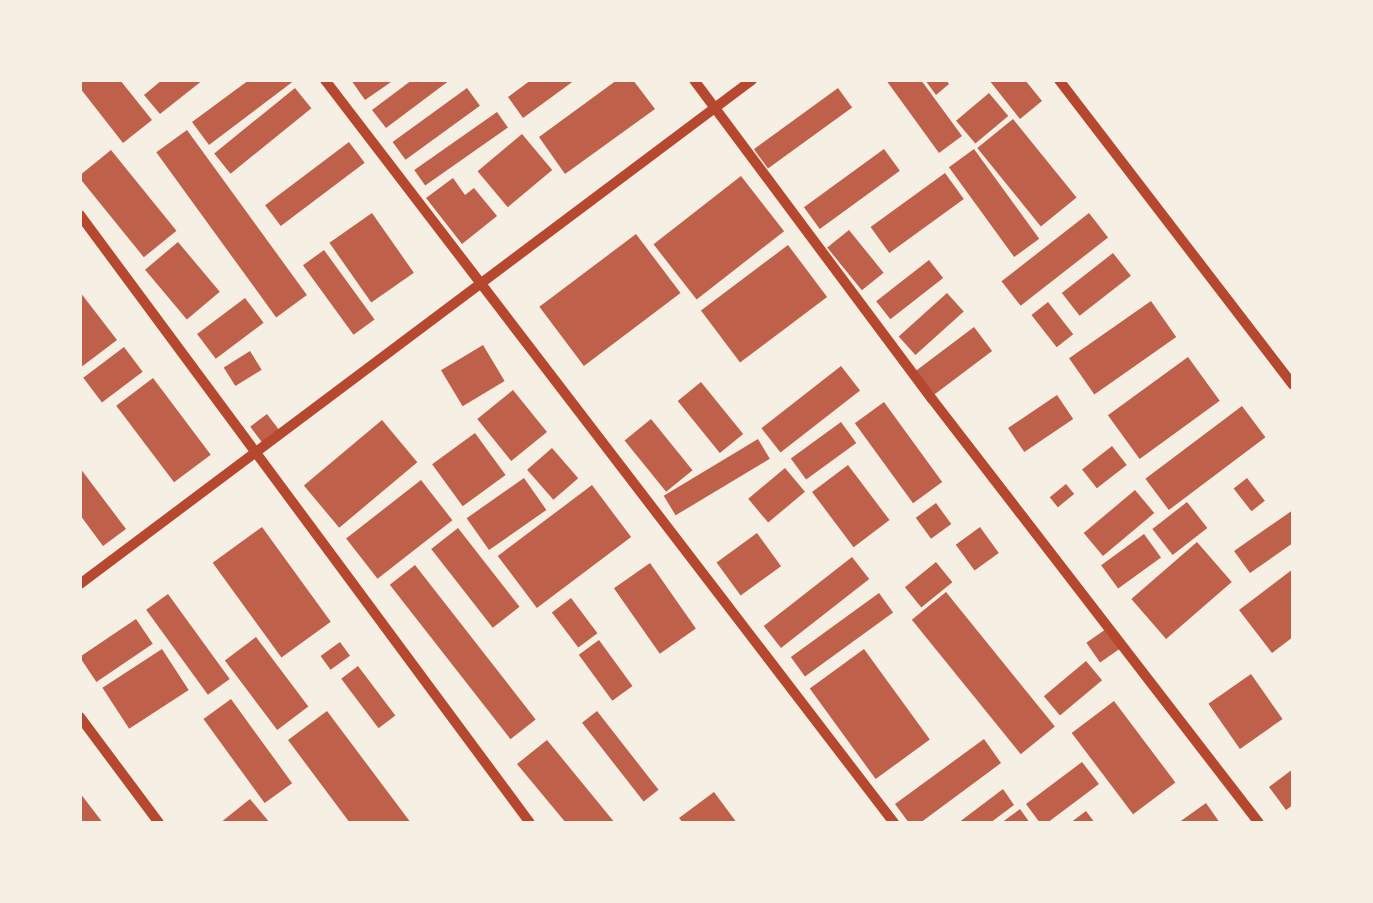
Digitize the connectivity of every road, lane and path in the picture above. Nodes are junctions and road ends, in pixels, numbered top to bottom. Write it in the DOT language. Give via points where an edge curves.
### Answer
graph roads {
  1 [pos="326,80"];
  2 [pos="694,80"];
  3 [pos="752,80"];
  4 [pos="1058,80"];
  5 [pos="715,108"];
  6 [pos="80,215"];
  7 [pos="479,284"];
  8 [pos="1293,385"];
  9 [pos="256,453"];
  10 [pos="80,584"];
  11 [pos="80,717"];
  12 [pos="159,823"];
  13 [pos="530,823"];
  14 [pos="894,823"];
  15 [pos="1259,823"];
  1 -- 7 [label="street"];
  2 -- 5 [label="street"];
  3 -- 5 [label="street"];
  4 -- 8 [label="street"];
  5 -- 7 [label="street"];
  5 -- 15 [label="street"];
  6 -- 9 [label="street"];
  7 -- 9 [label="street"];
  7 -- 14 [label="street"];
  9 -- 10 [label="street"];
  9 -- 13 [label="street"];
  11 -- 12 [label="street"];
}
